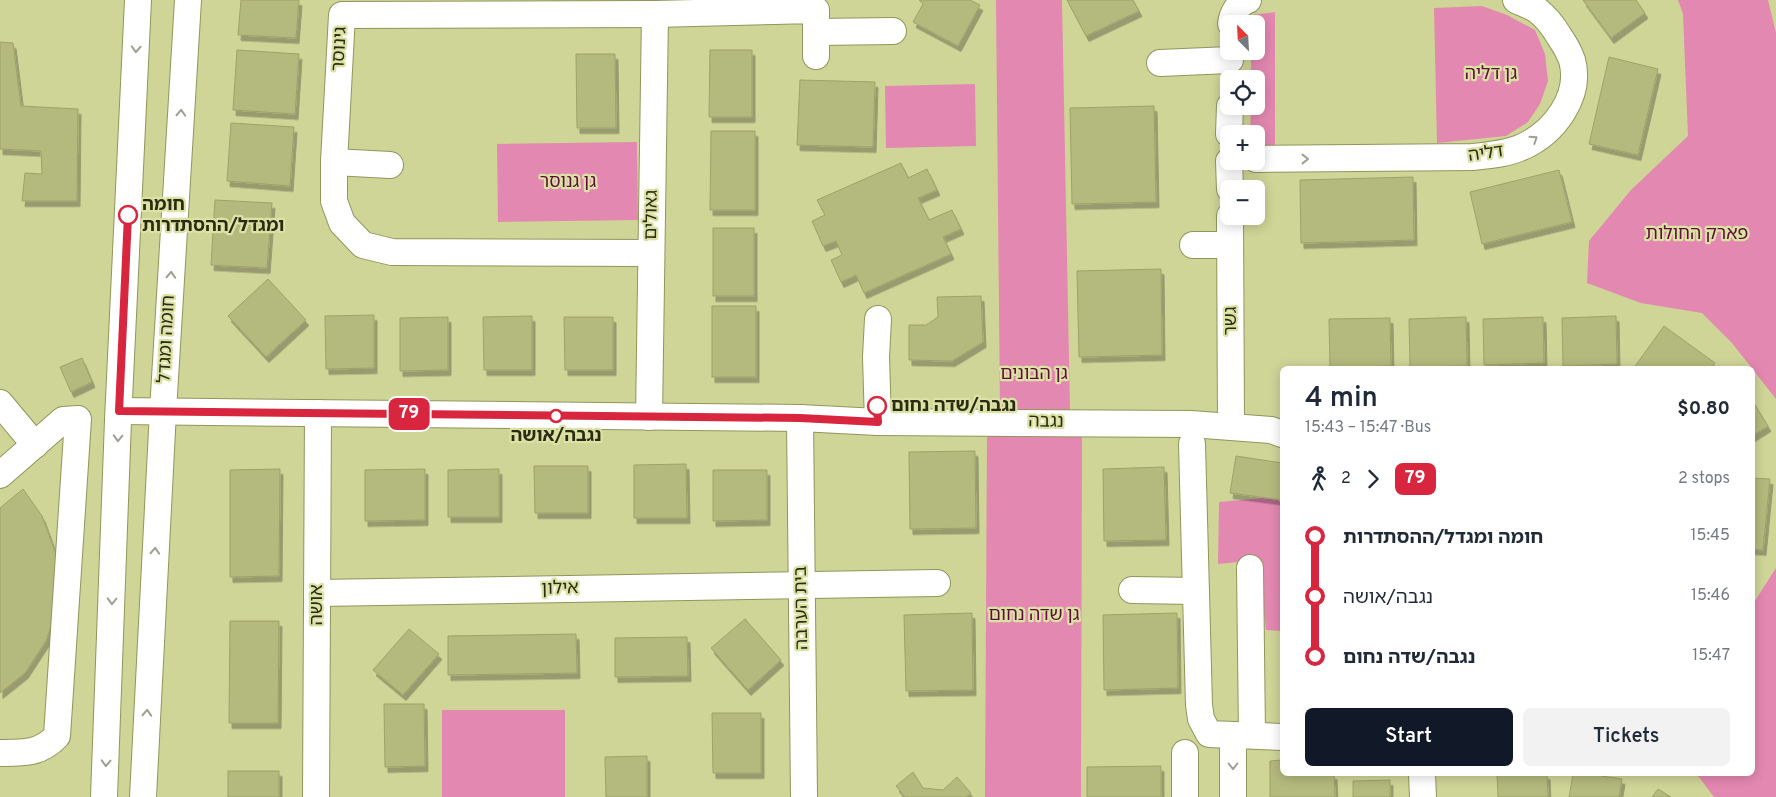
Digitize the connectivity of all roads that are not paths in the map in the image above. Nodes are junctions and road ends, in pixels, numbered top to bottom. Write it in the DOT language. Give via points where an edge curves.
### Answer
graph roads {
  1 [pos="138,0"];
  2 [pos="188,0"];
  3 [pos="1248,0"];
  4 [pos="1516,0"];
  5 [pos="800,5"];
  6 [pos="655,14"];
  7 [pos="1232,15"];
  8 [pos="893,31"];
  9 [pos="1160,63"];
  10 [pos="1230,63"];
  11 [pos="1265,159"];
  12 [pos="334,162"];
  13 [pos="390,165"];
  14 [pos="1230,225"];
  15 [pos="1193,245"];
  16 [pos="1230,245"];
  17 [pos="652,253"];
  18 [pos="878,319"];
  19 [pos="0,403"];
  20 [pos="119,411"];
  21 [pos="163,411"];
  22 [pos="318,413"];
  23 [pos="649,417"];
  24 [pos="800,418"];
  25 [pos="878,422"];
  26 [pos="1231,426"];
  27 [pos="1280,433"];
  28 [pos="1192,444"];
  29 [pos="35,445"];
  30 [pos="0,475"];
  31 [pos="1250,568"];
  32 [pos="937,583"];
  33 [pos="802,585"];
  34 [pos="1132,590"];
  35 [pos="1196,591"];
  36 [pos="317,593"];
  37 [pos="1243,735"];
  38 [pos="1280,737"];
  39 [pos="0,752"];
  40 [pos="1185,753"];
  41 [pos="1422,776"];
  42 [pos="104,797"];
  43 [pos="142,797"];
  44 [pos="316,797"];
  45 [pos="804,797"];
  46 [pos="1186,797"];
  47 [pos="1233,797"];
  48 [pos="1423,797"];
  1 -- 20 [label="street, one-way"];
  21 -- 2 [label="street, חומה ומגדל, one-way"];
  3 -- 7 [label="street"];
  11 -- 4 [label="street, דליה, one-way" via="1473,157 1522,147 1560,118 1569,100 1573,79 1572,61 1552,25 1536,10"];
  5 -- 6 [label="street, גינוסר"];
  5 -- 8 [label="street, גינוסר" via="816,10 816,44"];
  6 -- 12 [label="street, גינוסר" via="342,15"];
  6 -- 17 [label="street, גאולים"];
  9 -- 10 [label="street"];
  12 -- 13 [label="street"];
  12 -- 17 [label="street, גינוסר" via="334,201 342,223 363,245 392,252"];
  14 -- 16 [label="street, גשר"];
  15 -- 16 [label="street"];
  16 -- 26 [label="street, גשר"];
  17 -- 23 [label="street, גאולים"];
  18 -- 25 [label="street"];
  19 -- 29 [label="street"];
  20 -- 21 [label="street, נגבה"];
  20 -- 42 [label="street, one-way"];
  21 -- 22 [label="street, נגבה"];
  43 -- 21 [label="street, חומה ומגדל, one-way"];
  22 -- 23 [label="street, נגבה"];
  22 -- 36 [label="street, אושה"];
  23 -- 24 [label="street, נגבה"];
  24 -- 25 [label="street, נגבה"];
  24 -- 33 [label="street, בית הערבה"];
  25 -- 26 [label="street, נגבה"];
  26 -- 27 [label="street, נגבה"];
  28 -- 35 [label="street"];
  29 -- 30 [label="street"];
  29 -- 39 [label="street" via="63,420 78,419 57,736 49,744 30,752"];
  31 -- 37 [label="street"];
  32 -- 33 [label="street, אילון"];
  33 -- 36 [label="street, אילון"];
  33 -- 45 [label="street, בית הערבה"];
  34 -- 35 [label="street"];
  35 -- 37 [label="street" via="1201,719 1209,734"];
  36 -- 44 [label="street, אושה"];
  37 -- 38 [label="street"];
  37 -- 47 [label="street, one-way"];
  40 -- 46 [label="street"];
  41 -- 48 [label="street"];
}
